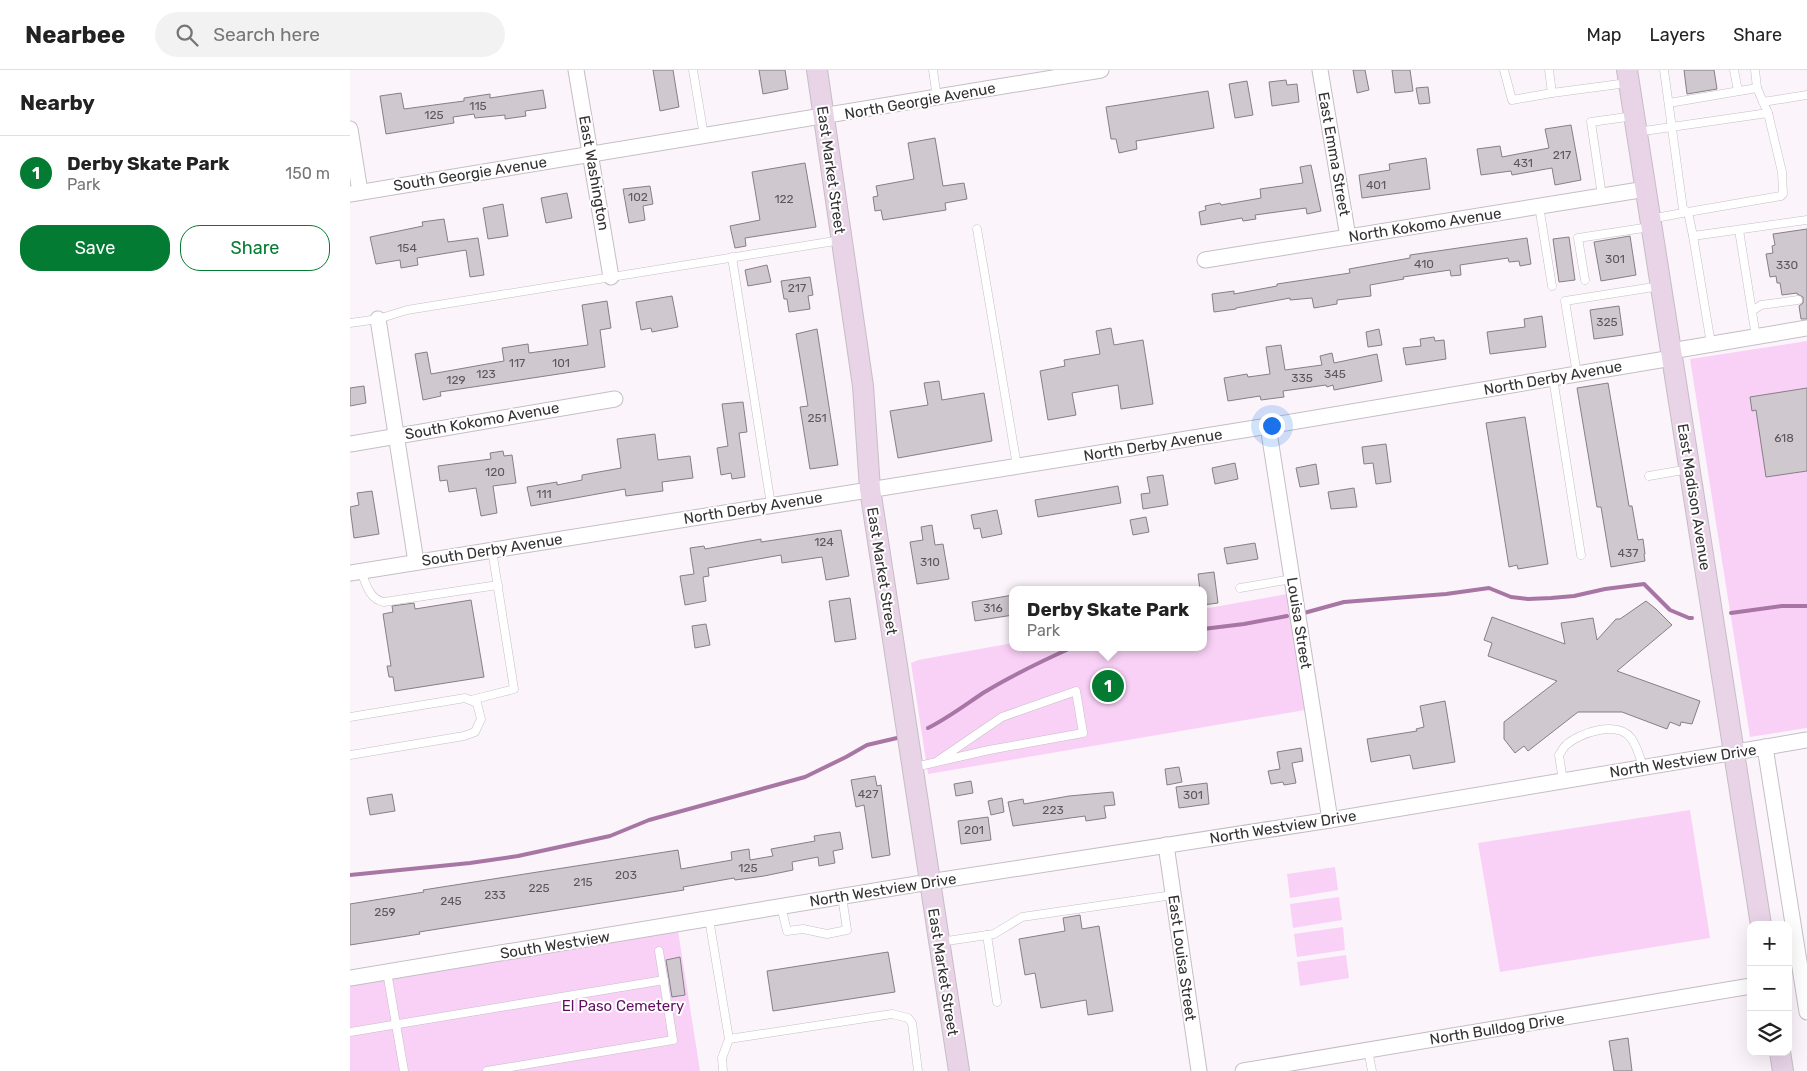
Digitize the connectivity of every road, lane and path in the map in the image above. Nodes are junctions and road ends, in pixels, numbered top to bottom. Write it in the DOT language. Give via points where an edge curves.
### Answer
graph roads {
  1 [pos="576,70"];
  2 [pos="693,70"];
  3 [pos="817,70"];
  4 [pos="933,70"];
  5 [pos="1101,70"];
  6 [pos="1320,70"];
  7 [pos="1504,70"];
  8 [pos="1549,70"];
  9 [pos="1664,70"];
  10 [pos="1734,70"];
  11 [pos="1755,70"];
  12 [pos="1063,73"];
  13 [pos="1628,76"];
  14 [pos="1757,88"];
  15 [pos="1738,92"];
  16 [pos="1552,93"];
  17 [pos="1807,95"];
  18 [pos="936,98"];
  19 [pos="1763,102"];
  20 [pos="1669,103"];
  21 [pos="1768,113"];
  22 [pos="824,117"];
  23 [pos="1636,124"];
  24 [pos="1672,127"];
  25 [pos="350,129"];
  26 [pos="704,136"];
  27 [pos="590,154"];
  28 [pos="1646,189"];
  29 [pos="355,193"];
  30 [pos="1602,196"];
  31 [pos="1539,206"];
  32 [pos="1688,212"];
  33 [pos="1807,220"];
  34 [pos="1651,223"];
  35 [pos="977,229"];
  36 [pos="1739,230"];
  37 [pos="1693,236"];
  38 [pos="1348,237"];
  39 [pos="842,240"];
  40 [pos="732,257"];
  41 [pos="1205,260"];
  42 [pos="611,277"];
  43 [pos="1585,280"];
  44 [pos="1552,286"];
  45 [pos="1661,286"];
  46 [pos="1798,300"];
  47 [pos="1752,311"];
  48 [pos="378,319"];
  49 [pos="350,323"];
  50 [pos="1807,328"];
  51 [pos="1756,336"];
  52 [pos="1711,344"];
  53 [pos="1671,354"];
  54 [pos="1577,374"];
  55 [pos="1553,378"];
  56 [pos="615,399"];
  57 [pos="1268,426"];
  58 [pos="396,436"];
  59 [pos="350,444"];
  60 [pos="1017,466"];
  61 [pos="1689,468"];
  62 [pos="1649,476"];
  63 [pos="870,489"];
  64 [pos="770,505"];
  65 [pos="634,527"];
  66 [pos="492,550"];
  67 [pos="1581,555"];
  68 [pos="416,562"];
  69 [pos="356,572"];
  70 [pos="1292,579"];
  71 [pos="498,585"];
  72 [pos="1240,588"];
  73 [pos="471,700"];
  74 [pos="350,717"];
  75 [pos="1807,740"];
  76 [pos="1765,747"];
  77 [pos="1734,752"];
  78 [pos="350,755"];
  79 [pos="936,762"];
  80 [pos="1642,767"];
  81 [pos="912,768"];
  82 [pos="1563,780"];
  83 [pos="1330,820"];
  84 [pos="1166,845"];
  85 [pos="929,882"];
  86 [pos="1173,895"];
  87 [pos="842,896"];
  88 [pos="781,906"];
  89 [pos="759,910"];
  90 [pos="709,919"];
  91 [pos="1759,921"];
  92 [pos="987,935"];
  93 [pos="939,942"];
  94 [pos="659,951"];
  95 [pos="387,972"];
  96 [pos="350,978"];
  97 [pos="664,980"];
  98 [pos="1747,987"];
  99 [pos="997,1002"];
  100 [pos="1807,1012"];
  101 [pos="396,1025"];
  102 [pos="350,1032"];
  103 [pos="729,1038"];
  104 [pos="1368,1050"];
  105 [pos="1781,1056"];
  106 [pos="404,1071"];
  107 [pos="487,1071"];
  108 [pos="723,1071"];
  109 [pos="918,1071"];
  110 [pos="959,1071"];
  111 [pos="1199,1071"];
  112 [pos="1242,1071"];
  113 [pos="1372,1071"];
  114 [pos="1783,1071"];
  1 -- 27 [label="street, East Washington"];
  2 -- 26 [label="lane"];
  3 -- 22 [label="street, East Market Street"];
  4 -- 18 [label="lane"];
  5 -- 12 [label="street, North Georgie Avenue"];
  6 -- 38 [label="street, East Emma Street"];
  7 -- 16 [label="lane" via="1512,100"];
  8 -- 16 [label="lane"];
  9 -- 20 [label="lane"];
  10 -- 15 [label="lane"];
  11 -- 14 [label="lane"];
  12 -- 18 [label="street, North Georgie Avenue"];
  13 -- 16 [label="lane"];
  13 -- 23 [label="street, East Madison Avenue"];
  14 -- 15 [label="lane"];
  14 -- 19 [label="lane"];
  15 -- 20 [label="lane"];
  17 -- 19 [label="lane"];
  18 -- 22 [label="street, North Georgie Avenue"];
  19 -- 21 [label="lane"];
  20 -- 24 [label="lane"];
  21 -- 24 [label="lane"];
  21 -- 32 [label="lane" via="1782,172 1783,194"];
  22 -- 26 [label="street, North Georgie Avenue"];
  22 -- 39 [label="street, East Market Street"];
  23 -- 24 [label="lane"];
  23 -- 28 [label="street, East Madison Avenue"];
  23 -- 30 [label="lane" via="1591,122"];
  24 -- 32 [label="lane" via="1684,209"];
  25 -- 29 [label="street"];
  26 -- 27 [label="street, North Georgie Avenue"];
  27 -- 29 [label="street, South Georgie Avenue"];
  27 -- 42 [label="street, East Washington"];
  28 -- 30 [label="street, North Kokomo Avenue"];
  28 -- 34 [label="street, East Madison Avenue"];
  30 -- 31 [label="street, North Kokomo Avenue"];
  31 -- 38 [label="street, North Kokomo Avenue"];
  31 -- 44 [label="lane"];
  32 -- 34 [label="lane"];
  32 -- 37 [label="lane"];
  33 -- 36 [label="lane"];
  34 -- 43 [label="lane" via="1578,238"];
  34 -- 45 [label="street, East Madison Avenue"];
  35 -- 60 [label="lane"];
  36 -- 37 [label="lane"];
  36 -- 47 [label="lane"];
  37 -- 52 [label="lane"];
  38 -- 41 [label="street, North Kokomo Avenue"];
  39 -- 40 [label="lane"];
  39 -- 63 [label="street, East Market Street" via="863,386"];
  40 -- 42 [label="lane"];
  40 -- 64 [label="lane"];
  42 -- 48 [label="lane" via="407,310"];
  45 -- 53 [label="street, East Madison Avenue"];
  45 -- 54 [label="lane" via="1565,301"];
  46 -- 47 [label="lane" via="1761,305"];
  47 -- 51 [label="lane"];
  48 -- 49 [label="lane"];
  48 -- 58 [label="street"];
  50 -- 51 [label="street, North Derby Avenue"];
  51 -- 52 [label="street, North Derby Avenue"];
  52 -- 53 [label="street, North Derby Avenue"];
  53 -- 54 [label="street, North Derby Avenue"];
  53 -- 61 [label="street, East Madison Avenue"];
  54 -- 55 [label="street, North Derby Avenue"];
  55 -- 57 [label="street, North Derby Avenue"];
  55 -- 67 [label="lane"];
  56 -- 58 [label="street, South Kokomo Avenue"];
  57 -- 60 [label="street, North Derby Avenue"];
  57 -- 70 [label="street, Louisa Street"];
  58 -- 59 [label="street, South Kokomo Avenue"];
  58 -- 68 [label="street"];
  60 -- 63 [label="street, North Derby Avenue"];
  61 -- 62 [label="lane"];
  61 -- 77 [label="street, East Madison Avenue"];
  63 -- 64 [label="street, North Derby Avenue"];
  63 -- 81 [label="street, East Market Street"];
  64 -- 65 [label="street, North Derby Avenue"];
  65 -- 66 [label="street, South Derby Avenue"];
  66 -- 68 [label="street, South Derby Avenue"];
  66 -- 71 [label="lane"];
  68 -- 69 [label="street, South Derby Avenue"];
  69 -- 71 [label="lane" via="369,593 377,601 384,602"];
  70 -- 72 [label="lane"];
  70 -- 83 [label="street, Louisa Street"];
  71 -- 73 [label="lane" via="514,689"];
  73 -- 74 [label="lane" via="465,698"];
  73 -- 78 [label="lane" via="477,703 481,719 475,732"];
  75 -- 76 [label="street, North Westview Drive"];
  76 -- 77 [label="street, North Westview Drive"];
  76 -- 100 [label="street"];
  77 -- 80 [label="street, North Westview Drive"];
  77 -- 91 [label="street, East Madison Avenue"];
  79 -- 79 [label="lane" via="1083,733 1076,691 1002,717"];
  79 -- 81 [label="lane"];
  80 -- 82 [label="street, North Westview Drive"];
  80 -- 82 [label="lane" via="1631,737 1620,731 1598,730 1564,746 1559,755"];
  81 -- 85 [label="street, East Market Street"];
  82 -- 83 [label="street, North Westview Drive"];
  83 -- 84 [label="street, North Westview Drive"];
  84 -- 85 [label="street, North Westview Drive"];
  84 -- 86 [label="street, East Louisa Street"];
  85 -- 87 [label="street, North Westview Drive"];
  85 -- 93 [label="street, East Market Street"];
  86 -- 92 [label="lane" via="1022,917"];
  86 -- 111 [label="street, East Louisa Street"];
  87 -- 88 [label="street, North Westview Drive"];
  87 -- 88 [label="lane" via="848,930 827,934 803,929 786,931"];
  88 -- 89 [label="street, North Westview Drive"];
  89 -- 90 [label="street, South Westview"];
  90 -- 95 [label="street, South Westview"];
  90 -- 103 [label="lane"];
  92 -- 93 [label="lane"];
  92 -- 99 [label="lane"];
  93 -- 110 [label="street, East Market Street"];
  94 -- 97 [label="lane"];
  95 -- 96 [label="street, South Westview"];
  95 -- 101 [label="lane"];
  97 -- 101 [label="lane"];
  97 -- 107 [label="lane" via="674,1040"];
  98 -- 104 [label="street, North Bulldog Drive"];
  101 -- 102 [label="lane"];
  101 -- 106 [label="lane"];
  103 -- 108 [label="lane" via="722,1058"];
  103 -- 109 [label="lane" via="892,1014 908,1018 912,1023"];
  104 -- 112 [label="street, North Bulldog Drive"];
  104 -- 113 [label="lane"];
  105 -- 114 [label="street"];
}
